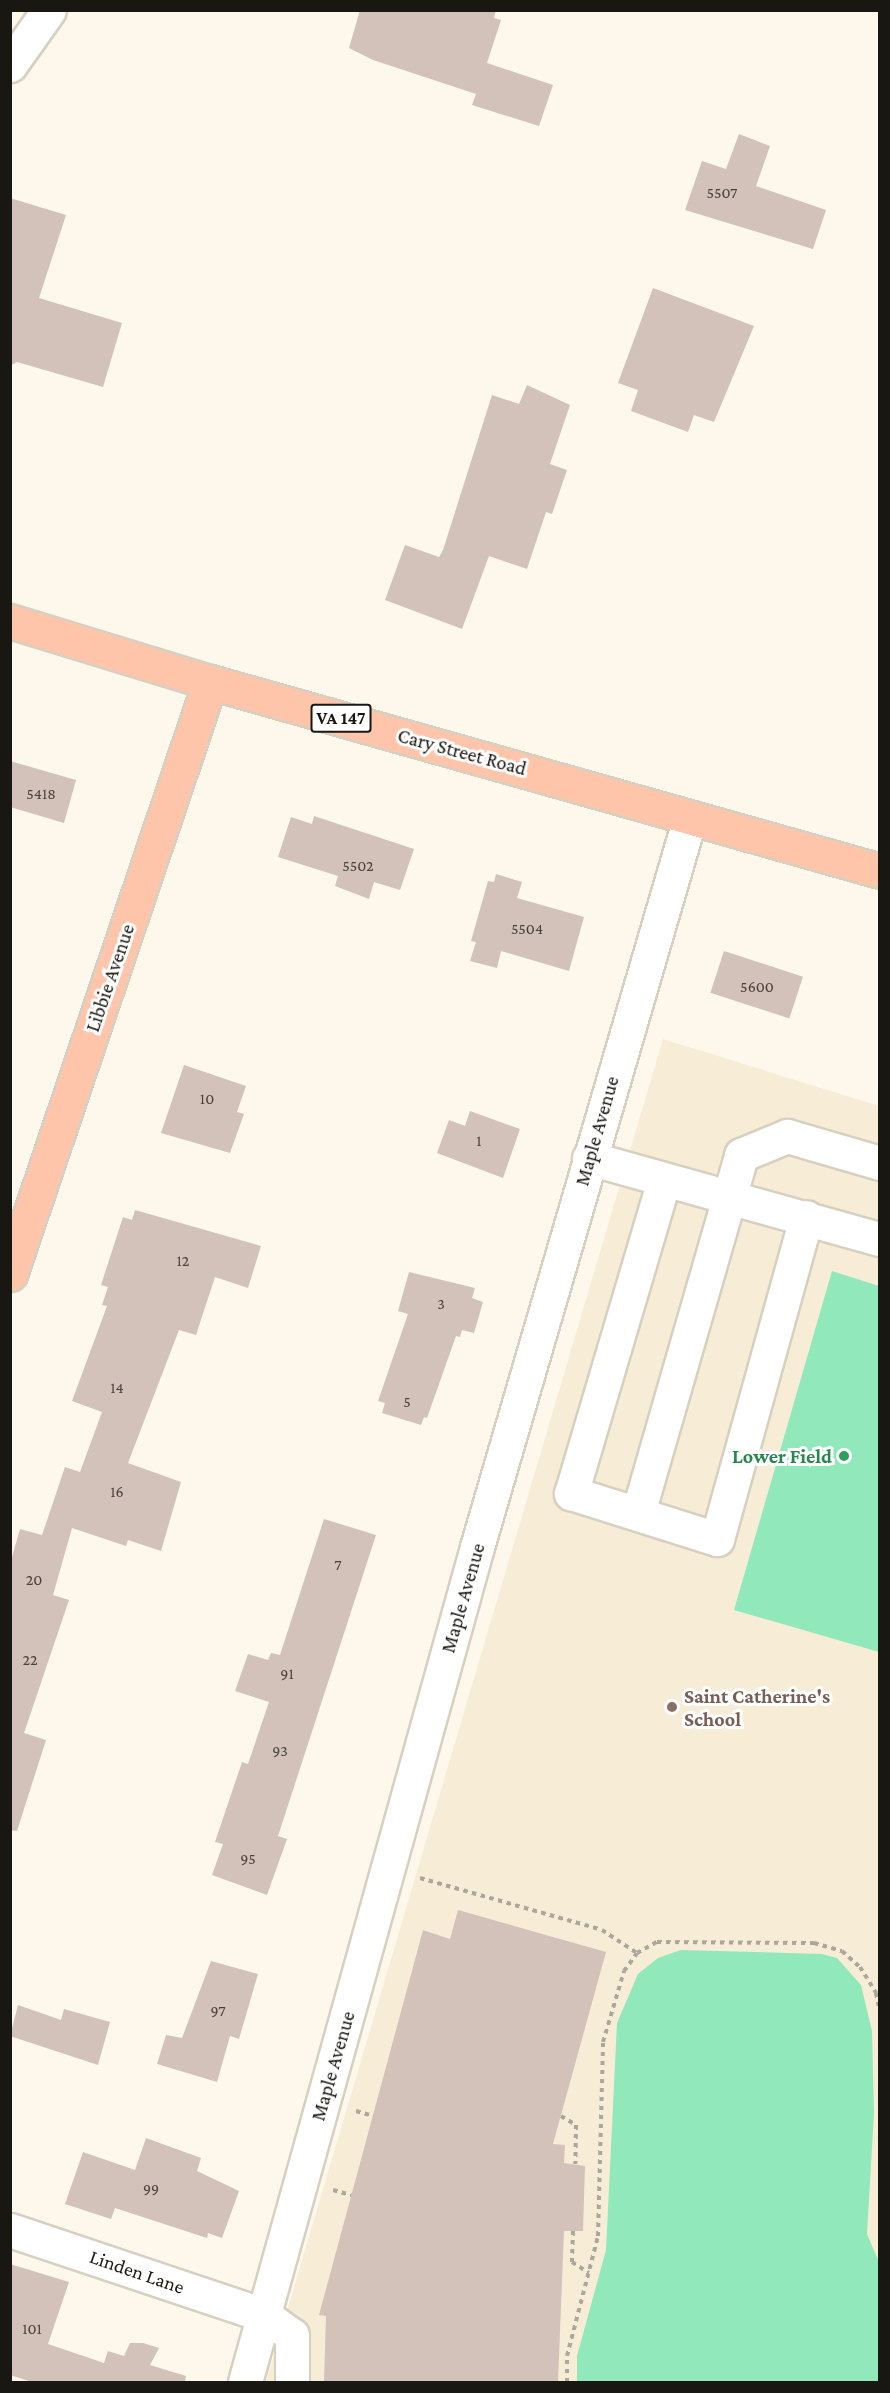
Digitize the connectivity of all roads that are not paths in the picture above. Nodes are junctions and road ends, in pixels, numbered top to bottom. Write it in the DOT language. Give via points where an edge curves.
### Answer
graph roads {
  1 [pos="49,10"];
  2 [pos="10,66"];
  3 [pos="10,621"];
  4 [pos="210,682"];
  5 [pos="690,816"];
  6 [pos="879,871"];
  7 [pos="589,1158"];
  8 [pos="879,1163"];
  9 [pos="664,1180"];
  10 [pos="728,1197"];
  11 [pos="806,1217"];
  12 [pos="879,1239"];
  13 [pos="10,1274"];
  14 [pos="638,1513"];
  15 [pos="10,2230"];
  16 [pos="264,2314"];
  17 [pos="245,2382"];
  18 [pos="292,2382"];
  1 -- 2 [label="street"];
  3 -- 4 [label="main road, Cary Street Road / VA 147"];
  4 -- 5 [label="main road, Cary Street Road / VA 147"];
  4 -- 13 [label="main road, Libbie Avenue"];
  5 -- 6 [label="main road, Cary Street Road / VA 147"];
  5 -- 7 [label="street, Maple Avenue"];
  7 -- 9 [label="street"];
  7 -- 16 [label="street, Maple Avenue"];
  8 -- 10 [label="street" via="787,1136 741,1155"];
  9 -- 10 [label="street"];
  9 -- 14 [label="street" via="571,1493"];
  10 -- 11 [label="street"];
  10 -- 14 [label="street"];
  11 -- 12 [label="street"];
  11 -- 14 [label="street" via="717,1539"];
  15 -- 16 [label="street, Linden Lane"];
  16 -- 17 [label="street, Maple Avenue"];
  16 -- 18 [label="street, Linden Lane" via="292,2335"];
}
